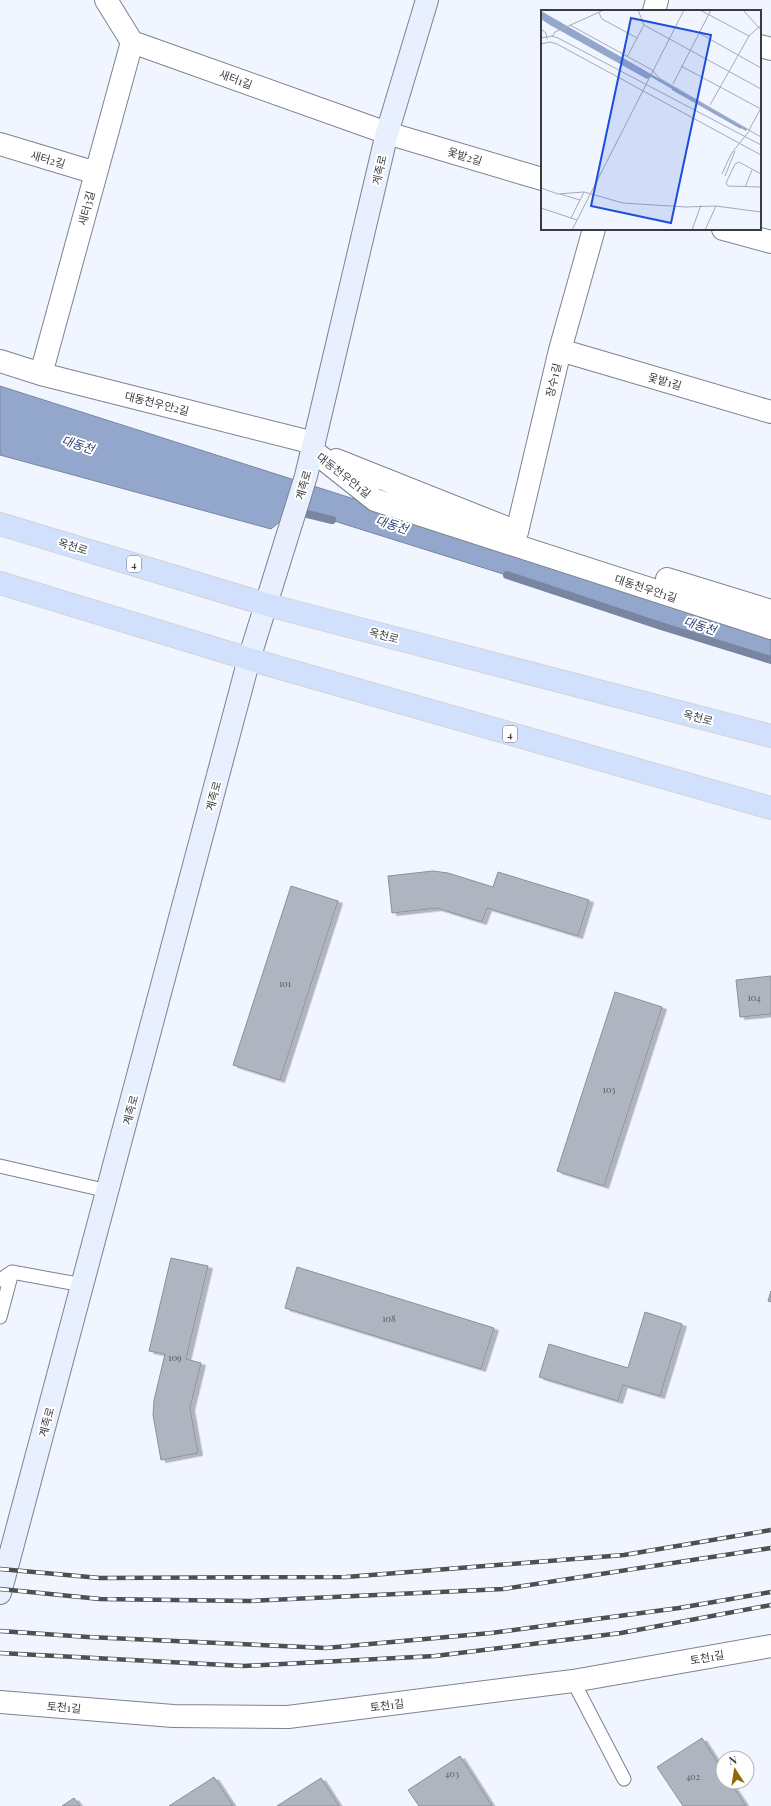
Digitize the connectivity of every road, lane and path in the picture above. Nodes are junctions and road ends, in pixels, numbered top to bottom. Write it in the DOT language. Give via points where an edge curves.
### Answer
graph roads {
  1 [pos="106,0"];
  2 [pos="427,0"];
  3 [pos="657,0"];
  4 [pos="654,10"];
  5 [pos="132,42"];
  6 [pos="761,46"];
  7 [pos="771,49"];
  8 [pos="387,133"];
  9 [pos="0,144"];
  10 [pos="96,173"];
  11 [pos="541,179"];
  12 [pos="594,230"];
  13 [pos="727,230"];
  14 [pos="771,242"];
  15 [pos="560,350"];
  16 [pos="0,361"];
  17 [pos="41,374"];
  18 [pos="771,412"];
  19 [pos="313,447"];
  20 [pos="0,524"];
  21 [pos="517,532"];
  22 [pos="0,583"];
  23 [pos="268,605"];
  24 [pos="771,611"];
  25 [pos="771,628"];
  26 [pos="250,659"];
  27 [pos="771,736"];
  28 [pos="771,808"];
  29 [pos="0,1166"];
  30 [pos="108,1191"];
  31 [pos="12,1272"];
  32 [pos="0,1280"];
  33 [pos="83,1285"];
  34 [pos="0,1317"];
  35 [pos="0,1593"];
  36 [pos="771,1646"];
  37 [pos="573,1681"];
  38 [pos="0,1702"];
  39 [pos="624,1779"];
  1 -- 5 [label="street"];
  2 -- 8 [label="main road, 계족로"];
  3 -- 4 [label="street"];
  5 -- 8 [label="street, 새터1길"];
  5 -- 10 [label="street, 새터3길"];
  6 -- 7 [label="street"];
  8 -- 11 [label="street, 옻밭2길"];
  8 -- 19 [label="main road, 계족로"];
  9 -- 10 [label="street, 새터2길"];
  10 -- 17 [label="street, 새터3길"];
  12 -- 15 [label="street, 장수1길"];
  13 -- 14 [label="street"];
  15 -- 18 [label="street, 옻밭1길"];
  15 -- 21 [label="street, 장수1길"];
  16 -- 17 [label="street, 대동천우안2길"];
  17 -- 19 [label="street, 대동천우안2길"];
  19 -- 21 [label="street, 대동천우안1길"];
  19 -- 23 [label="main road, 계족로"];
  19 -- 25 [label="street, 대동천우안1길" via="375,500"];
  20 -- 23 [label="main road, 옥천로 / 4"];
  21 -- 24 [label="street, 대동천우안1길"];
  22 -- 26 [label="main road"];
  23 -- 26 [label="main road, 계족로"];
  23 -- 27 [label="main road, 옥천로 / 4"];
  26 -- 28 [label="main road, 4"];
  26 -- 30 [label="main road, 계족로"];
  29 -- 30 [label="lane"];
  30 -- 33 [label="main road, 계족로"];
  31 -- 32 [label="lane"];
  31 -- 33 [label="lane"];
  31 -- 34 [label="lane"];
  33 -- 35 [label="main road, 계족로"];
  36 -- 37 [label="street, 토천1길"];
  37 -- 38 [label="street, 토천1길" via="288,1717 173,1716"];
  37 -- 39 [label="lane"];
}
